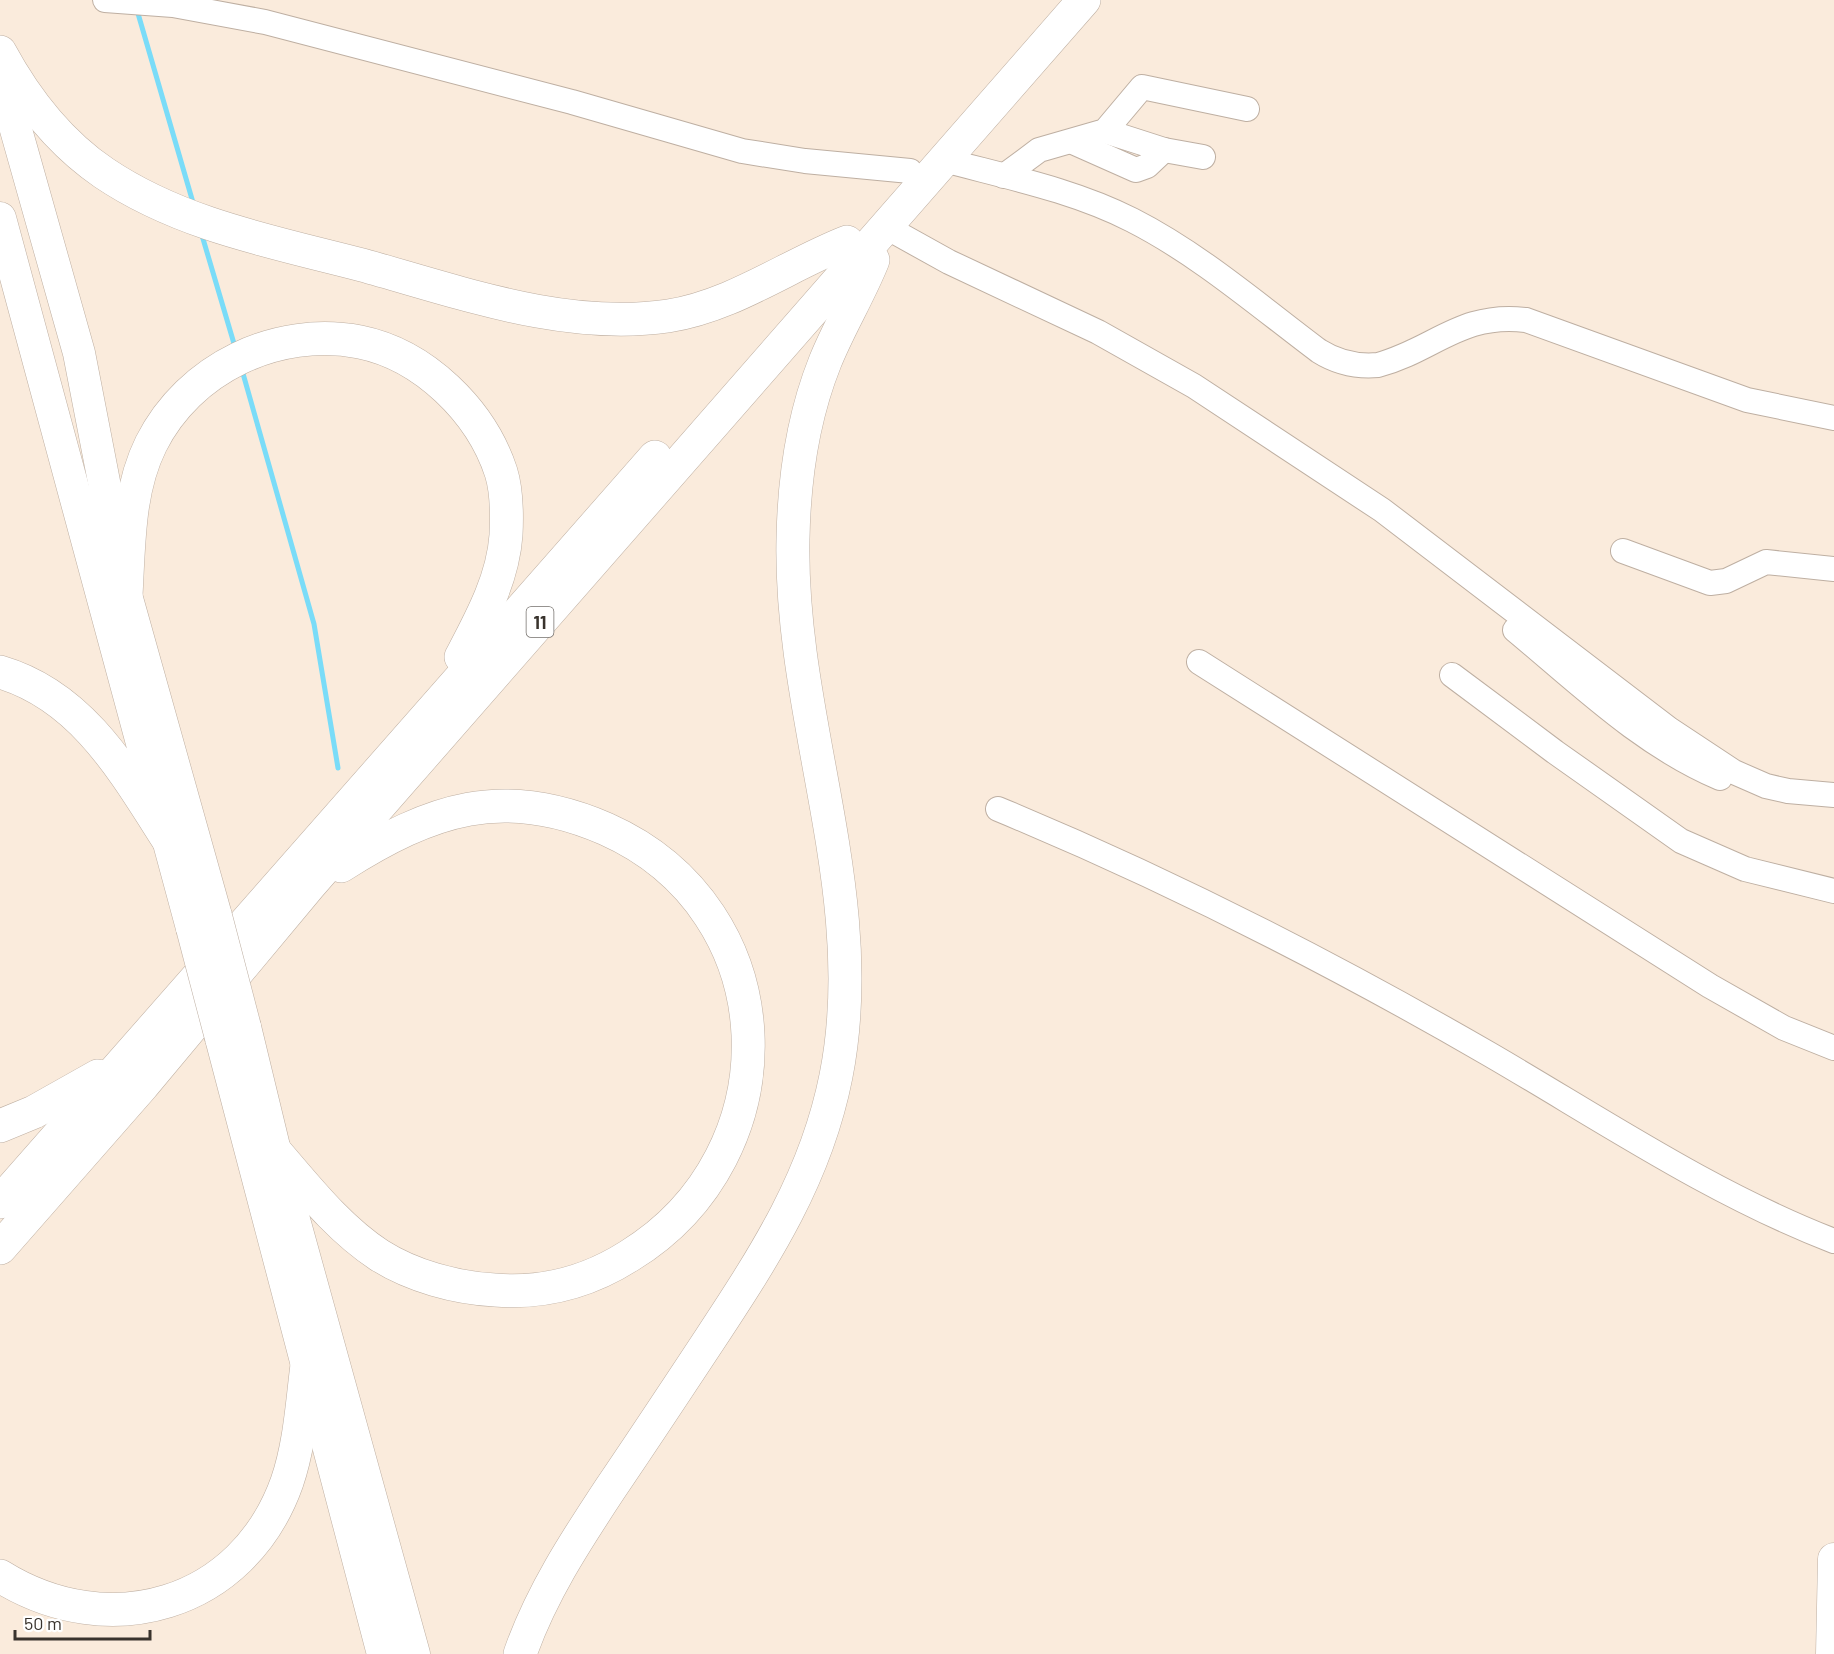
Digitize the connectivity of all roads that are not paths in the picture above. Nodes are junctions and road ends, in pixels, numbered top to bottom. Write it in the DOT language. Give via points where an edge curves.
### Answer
graph roads {
  1 [pos="105,0"];
  2 [pos="1061,0"];
  3 [pos="1084,0"];
  4 [pos="0,52"];
  5 [pos="0,73"];
  6 [pos="1247,109"];
  7 [pos="1105,131"];
  8 [pos="1073,142"];
  9 [pos="1164,150"];
  10 [pos="1203,157"];
  11 [pos="944,160"];
  12 [pos="910,171"];
  13 [pos="1004,176"];
  14 [pos="0,218"];
  15 [pos="885,229"];
  16 [pos="847,242"];
  17 [pos="1834,418"];
  18 [pos="1623,551"];
  19 [pos="1437,569"];
  20 [pos="1834,569"];
  21 [pos="126,595"];
  22 [pos="1199,662"];
  23 [pos="0,672"];
  24 [pos="1452,675"];
  25 [pos="436,704"];
  26 [pos="1766,786"];
  27 [pos="1834,795"];
  28 [pos="998,809"];
  29 [pos="167,838"];
  30 [pos="309,886"];
  31 [pos="1834,891"];
  32 [pos="204,922"];
  33 [pos="233,1032"];
  34 [pos="1834,1048"];
  35 [pos="120,1063"];
  36 [pos="0,1126"];
  37 [pos="275,1151"];
  38 [pos="0,1202"];
  39 [pos="1834,1241"];
  40 [pos="0,1248"];
  41 [pos="307,1365"];
  42 [pos="1834,1558"];
  43 [pos="0,1576"];
  44 [pos="383,1654"];
  45 [pos="414,1654"];
  46 [pos="520,1654"];
  47 [pos="1832,1654"];
  1 -- 12 [label="street" via="173,5 310,33 742,151"];
  2 -- 12 [label="highway, 11"];
  3 -- 11 [label="highway, 11"];
  4 -- 16 [label="highway" via="41,115 63,140 107,175 187,217 527,309 619,318 667,316 710,306"];
  5 -- 21 [label="main road" via="79,353"];
  6 -- 7 [label="street" via="1146,86 1136,92"];
  7 -- 8 [label="street"];
  7 -- 9 [label="street"];
  8 -- 9 [label="street" via="1136,170"];
  8 -- 13 [label="street" via="1039,150"];
  9 -- 10 [label="street"];
  11 -- 13 [label="street"];
  11 -- 15 [label="highway, 11"];
  12 -- 16 [label="highway, 11"];
  13 -- 17 [label="street" via="1088,201 1154,232 1198,260 1319,351 1341,362 1365,366 1384,363 1476,322 1518,319 1541,323 1747,400"];
  14 -- 29 [label="main road"];
  15 -- 26 [label="street" via="1107,337 1194,386 1412,531 1693,747"];
  15 -- 30 [label="highway, 11"];
  15 -- 46 [label="highway" via="817,384 804,434 795,501 794,593 798,632 839,884 845,944 842,1039 829,1106 820,1139 786,1219 571,1549 540,1605"];
  16 -- 25 [label="highway, 11"];
  18 -- 20 [label="street" via="1710,583 1726,581 1766,562"];
  19 -- 26 [label="street" via="1654,742 1694,767 1733,784"];
  21 -- 25 [label="highway" via="133,504 141,468 165,420 202,381 240,356 283,343 362,342 420,367 452,394 488,444 501,473 506,537 500,572 486,609"];
  21 -- 32 [label="main road"];
  22 -- 34 [label="street" via="1710,986 1784,1028"];
  23 -- 29 [label="highway" via="47,694 87,726 120,764"];
  24 -- 31 [label="street" via="1681,841 1745,869"];
  25 -- 35 [label="highway, 11"];
  26 -- 27 [label="street"];
  28 -- 39 [label="street" via="1152,875 1272,934 1683,1168 1777,1217"];
  29 -- 32 [label="main road"];
  30 -- 37 [label="highway" via="376,843 462,808 534,807 613,832 662,864 698,901 724,940 745,1006 746,1081 727,1150 688,1210 653,1242 612,1267 587,1279 537,1291 464,1287 380,1256 335,1219"];
  30 -- 40 [label="highway, 11"];
  32 -- 33 [label="main road, bridge"];
  33 -- 37 [label="main road"];
  33 -- 41 [label="main road"];
  35 -- 36 [label="highway" via="34,1112"];
  35 -- 38 [label="highway, 11"];
  37 -- 45 [label="main road"];
  41 -- 43 [label="highway" via="297,1444 287,1483 261,1534 218,1577 173,1600 114,1610 45,1598"];
  41 -- 44 [label="main road"];
  42 -- 47 [label="main road"];
}
